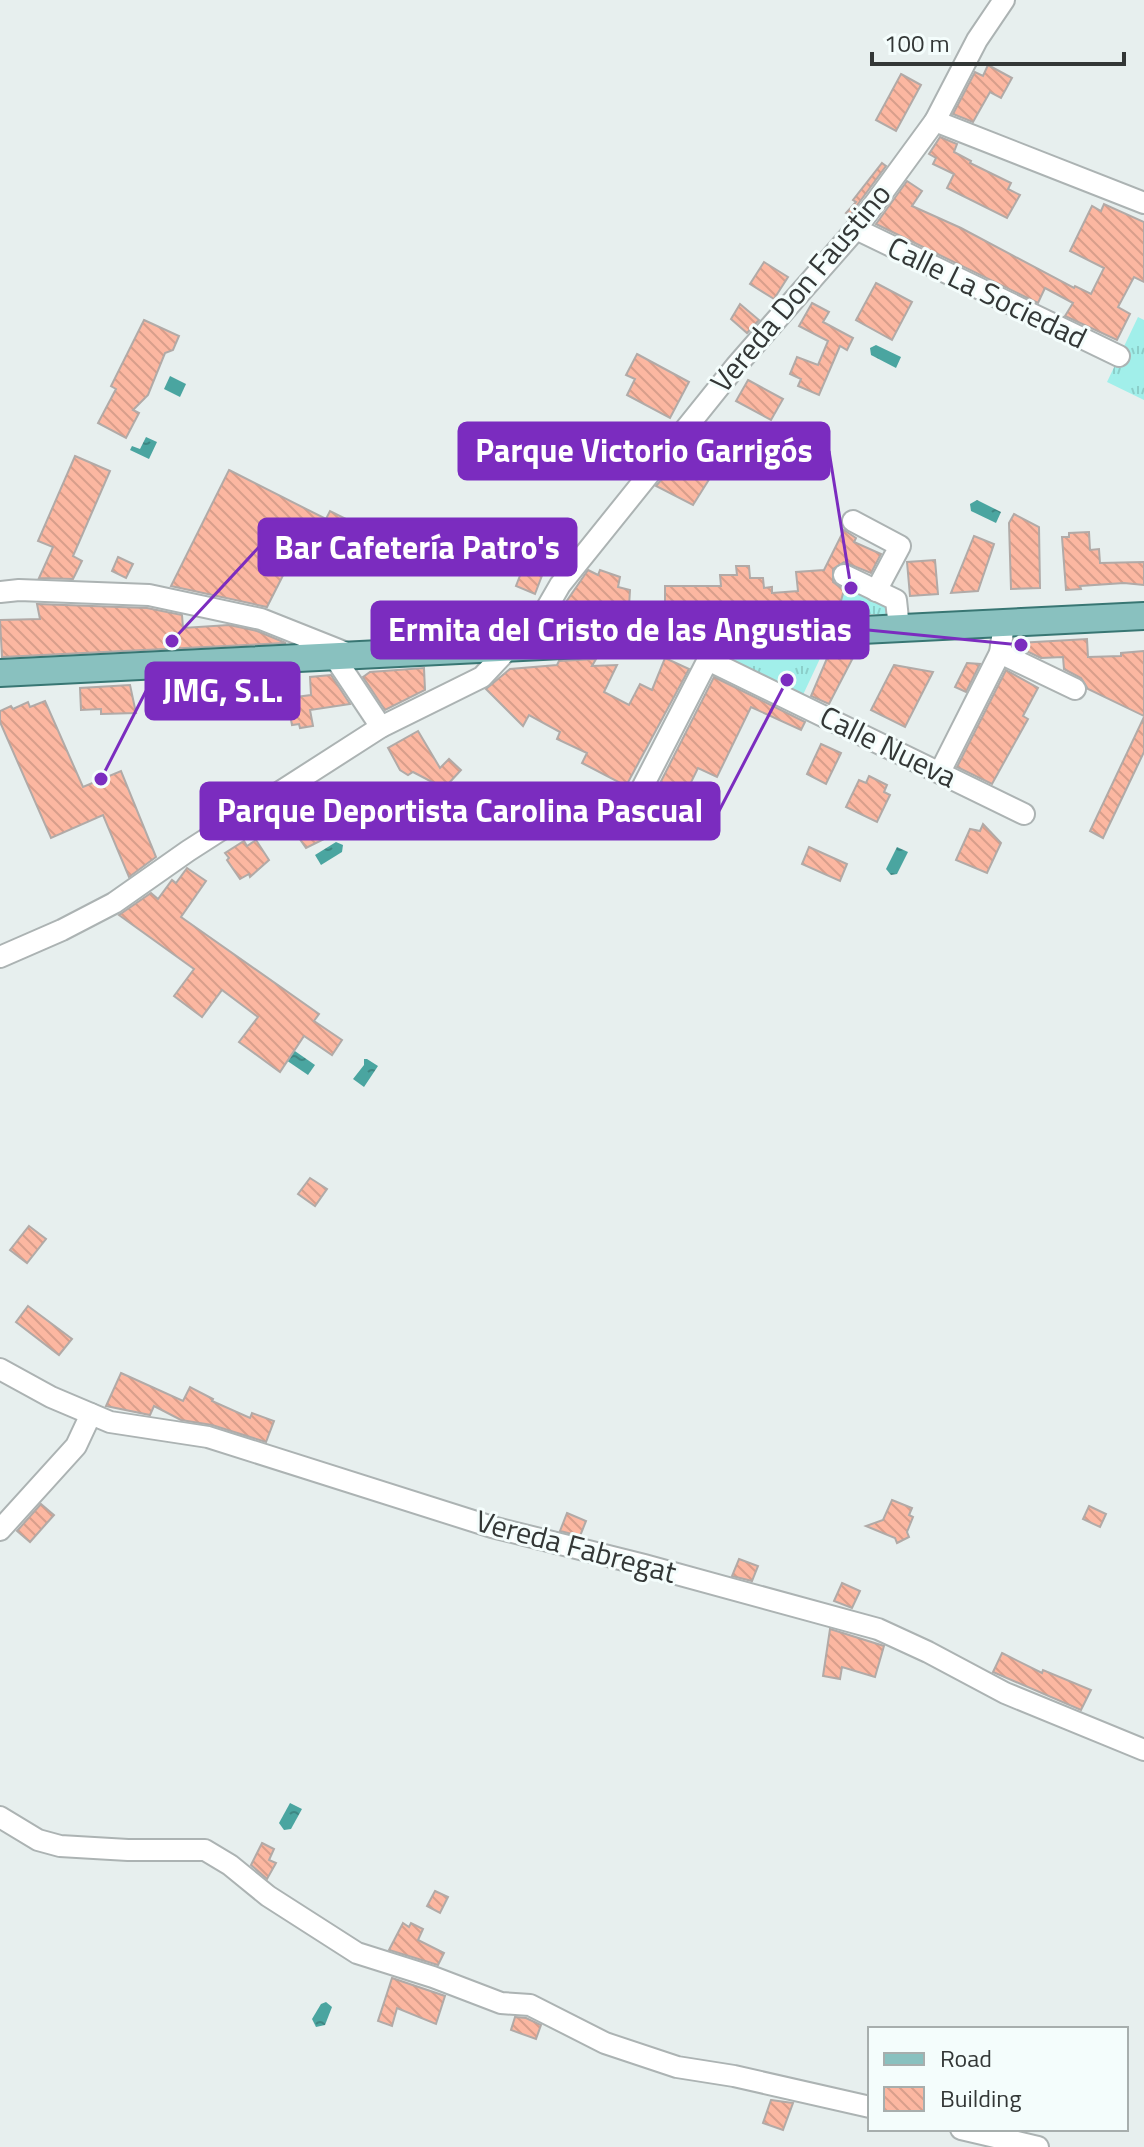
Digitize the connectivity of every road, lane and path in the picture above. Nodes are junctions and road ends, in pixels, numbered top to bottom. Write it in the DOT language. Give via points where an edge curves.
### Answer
graph roads {
  1 [pos="1004,0"];
  2 [pos="935,121"];
  3 [pos="1144,203"];
  4 [pos="856,229"];
  5 [pos="1119,356"];
  6 [pos="853,521"];
  7 [pos="844,575"];
  8 [pos="876,591"];
  9 [pos="0,592"];
  10 [pos="1144,616"];
  11 [pos="1004,623"];
  12 [pos="899,628"];
  13 [pos="510,647"];
  14 [pos="539,647"];
  15 [pos="713,648"];
  16 [pos="1000,653"];
  17 [pos="341,655"];
  18 [pos="0,673"];
  19 [pos="1075,689"];
  20 [pos="381,727"];
  21 [pos="940,772"];
  22 [pos="641,790"];
  23 [pos="1024,814"];
  24 [pos="0,957"];
  25 [pos="0,1369"];
  26 [pos="91,1414"];
  27 [pos="0,1530"];
  28 [pos="1144,1750"];
  29 [pos="0,1817"];
  30 [pos="868,2107"];
  31 [pos="970,2131"];
  32 [pos="1038,2147"];
  1 -- 2 [label="street, Vereda Don Faustino"];
  2 -- 3 [label="street"];
  2 -- 4 [label="street, Vereda Don Faustino"];
  4 -- 5 [label="street, Calle La Sociedad"];
  4 -- 14 [label="street, Vereda Don Faustino" via="736,366 560,585 545,611"];
  6 -- 8 [label="street" via="900,546"];
  7 -- 8 [label="street"];
  8 -- 12 [label="street" via="896,600"];
  9 -- 17 [label="street" via="149,595 261,619"];
  10 -- 11 [label="main road"];
  11 -- 12 [label="main road"];
  11 -- 16 [label="street"];
  12 -- 15 [label="main road"];
  13 -- 14 [label="main road"];
  13 -- 17 [label="main road"];
  13 -- 20 [label="street" via="482,677"];
  14 -- 15 [label="main road"];
  15 -- 21 [label="street, Calle Nueva"];
  15 -- 22 [label="street"];
  16 -- 19 [label="street"];
  16 -- 21 [label="street"];
  17 -- 18 [label="main road"];
  17 -- 20 [label="street"];
  20 -- 24 [label="street" via="114,903"];
  21 -- 23 [label="street, Calle Nueva"];
  25 -- 26 [label="street, Vereda Fabregat"];
  26 -- 27 [label="street" via="76,1446"];
  26 -- 28 [label="street, Vereda Fabregat" via="110,1422 208,1437 492,1527 878,1629 1005,1693"];
  29 -- 30 [label="street" via="38,1840 60,1846 205,1850 357,1953 501,2003 530,2005 605,2043 664,2063"];
  31 -- 32 [label="street"];
}
